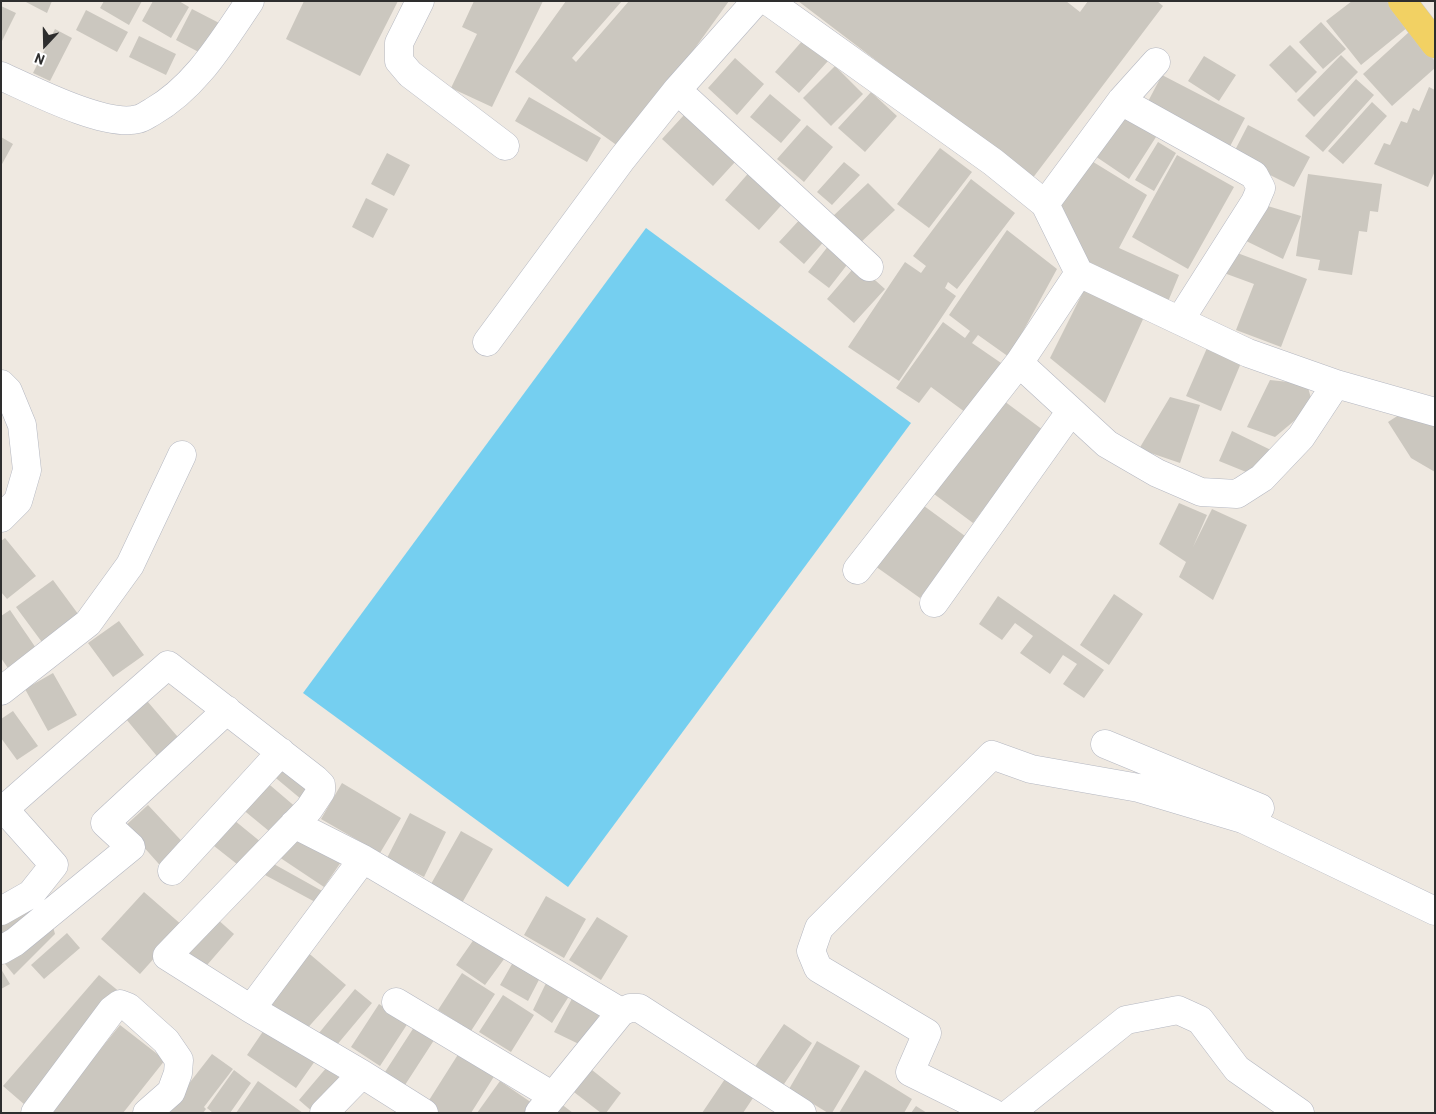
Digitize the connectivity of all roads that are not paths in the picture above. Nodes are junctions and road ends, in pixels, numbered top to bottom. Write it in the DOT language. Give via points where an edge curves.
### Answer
graph roads {
  1 [pos="250,1"];
  2 [pos="420,1"];
  3 [pos="756,1"];
  4 [pos="768,1"];
  5 [pos="1402,1"];
  6 [pos="1435,44"];
  7 [pos="1156,62"];
  8 [pos="1,76"];
  9 [pos="677,90"];
  10 [pos="1121,100"];
  11 [pos="505,146"];
  12 [pos="1045,204"];
  13 [pos="869,267"];
  14 [pos="1079,273"];
  15 [pos="1180,320"];
  16 [pos="487,342"];
  17 [pos="1019,363"];
  18 [pos="1,384"];
  19 [pos="1336,384"];
  20 [pos="1071,411"];
  21 [pos="1435,412"];
  22 [pos="182,456"];
  23 [pos="1,518"];
  24 [pos="857,570"];
  25 [pos="934,603"];
  26 [pos="1,691"];
  27 [pos="226,710"];
  28 [pos="1104,744"];
  29 [pos="281,752"];
  30 [pos="294,824"];
  31 [pos="363,859"];
  32 [pos="172,871"];
  33 [pos="1435,893"];
  34 [pos="1,911"];
  35 [pos="1435,911"];
  36 [pos="1,950"];
  37 [pos="396,1002"];
  38 [pos="251,1010"];
  39 [pos="621,1012"];
  40 [pos="362,1074"];
  41 [pos="546,1104"];
  42 [pos="36,1113"];
  43 [pos="147,1113"];
  44 [pos="324,1113"];
  45 [pos="424,1113"];
  46 [pos="802,1113"];
  47 [pos="993,1113"];
  48 [pos="1010,1113"];
  49 [pos="1300,1113"];
  1 -- 8 [label="street" via="203,68 167,103 138,119 115,120 93,115"];
  2 -- 11 [label="street" via="399,43 399,61 410,74"];
  3 -- 9 [label="street"];
  4 -- 12 [label="street" via="994,162"];
  5 -- 6 [label="main road"];
  7 -- 10 [label="street"];
  9 -- 13 [label="street"];
  9 -- 16 [label="street"];
  10 -- 12 [label="street"];
  10 -- 15 [label="street" via="1254,175 1261,188 1256,202"];
  12 -- 14 [label="street"];
  14 -- 15 [label="street"];
  14 -- 17 [label="street"];
  15 -- 19 [label="street" via="1248,353"];
  17 -- 20 [label="street"];
  17 -- 24 [label="street"];
  18 -- 23 [label="street" via="8,391 22,424 27,470 18,501"];
  19 -- 20 [label="street" via="1300,437 1262,478 1237,494 1201,492 1158,473 1107,444"];
  19 -- 21 [label="street"];
  20 -- 25 [label="street"];
  22 -- 26 [label="street" via="130,565 88,623"];
  27 -- 29 [label="street"];
  27 -- 34 [label="street" via="168,665 4,809 54,866 31,894"];
  27 -- 36 [label="street" via="106,823 131,847"];
  28 -- 33 [label="street" via="1258,808"];
  29 -- 30 [label="street" via="321,785 320,796"];
  29 -- 32 [label="street"];
  30 -- 31 [label="street"];
  30 -- 38 [label="street" via="167,956"];
  31 -- 38 [label="street"];
  31 -- 39 [label="street"];
  35 -- 47 [label="street" via="1243,820 1139,788 1031,769 992,755 819,928 811,951 818,968 927,1034 910,1072"];
  37 -- 41 [label="street"];
  38 -- 40 [label="street"];
  39 -- 41 [label="street"];
  39 -- 46 [label="street" via="639,1008"];
  40 -- 44 [label="street"];
  40 -- 45 [label="street"];
  42 -- 43 [label="street" via="112,1010 120,1004 128,1007 166,1041 179,1060 178,1074 170,1092"];
  48 -- 49 [label="street" via="1126,1020 1178,1010 1200,1020 1238,1069"];
}
